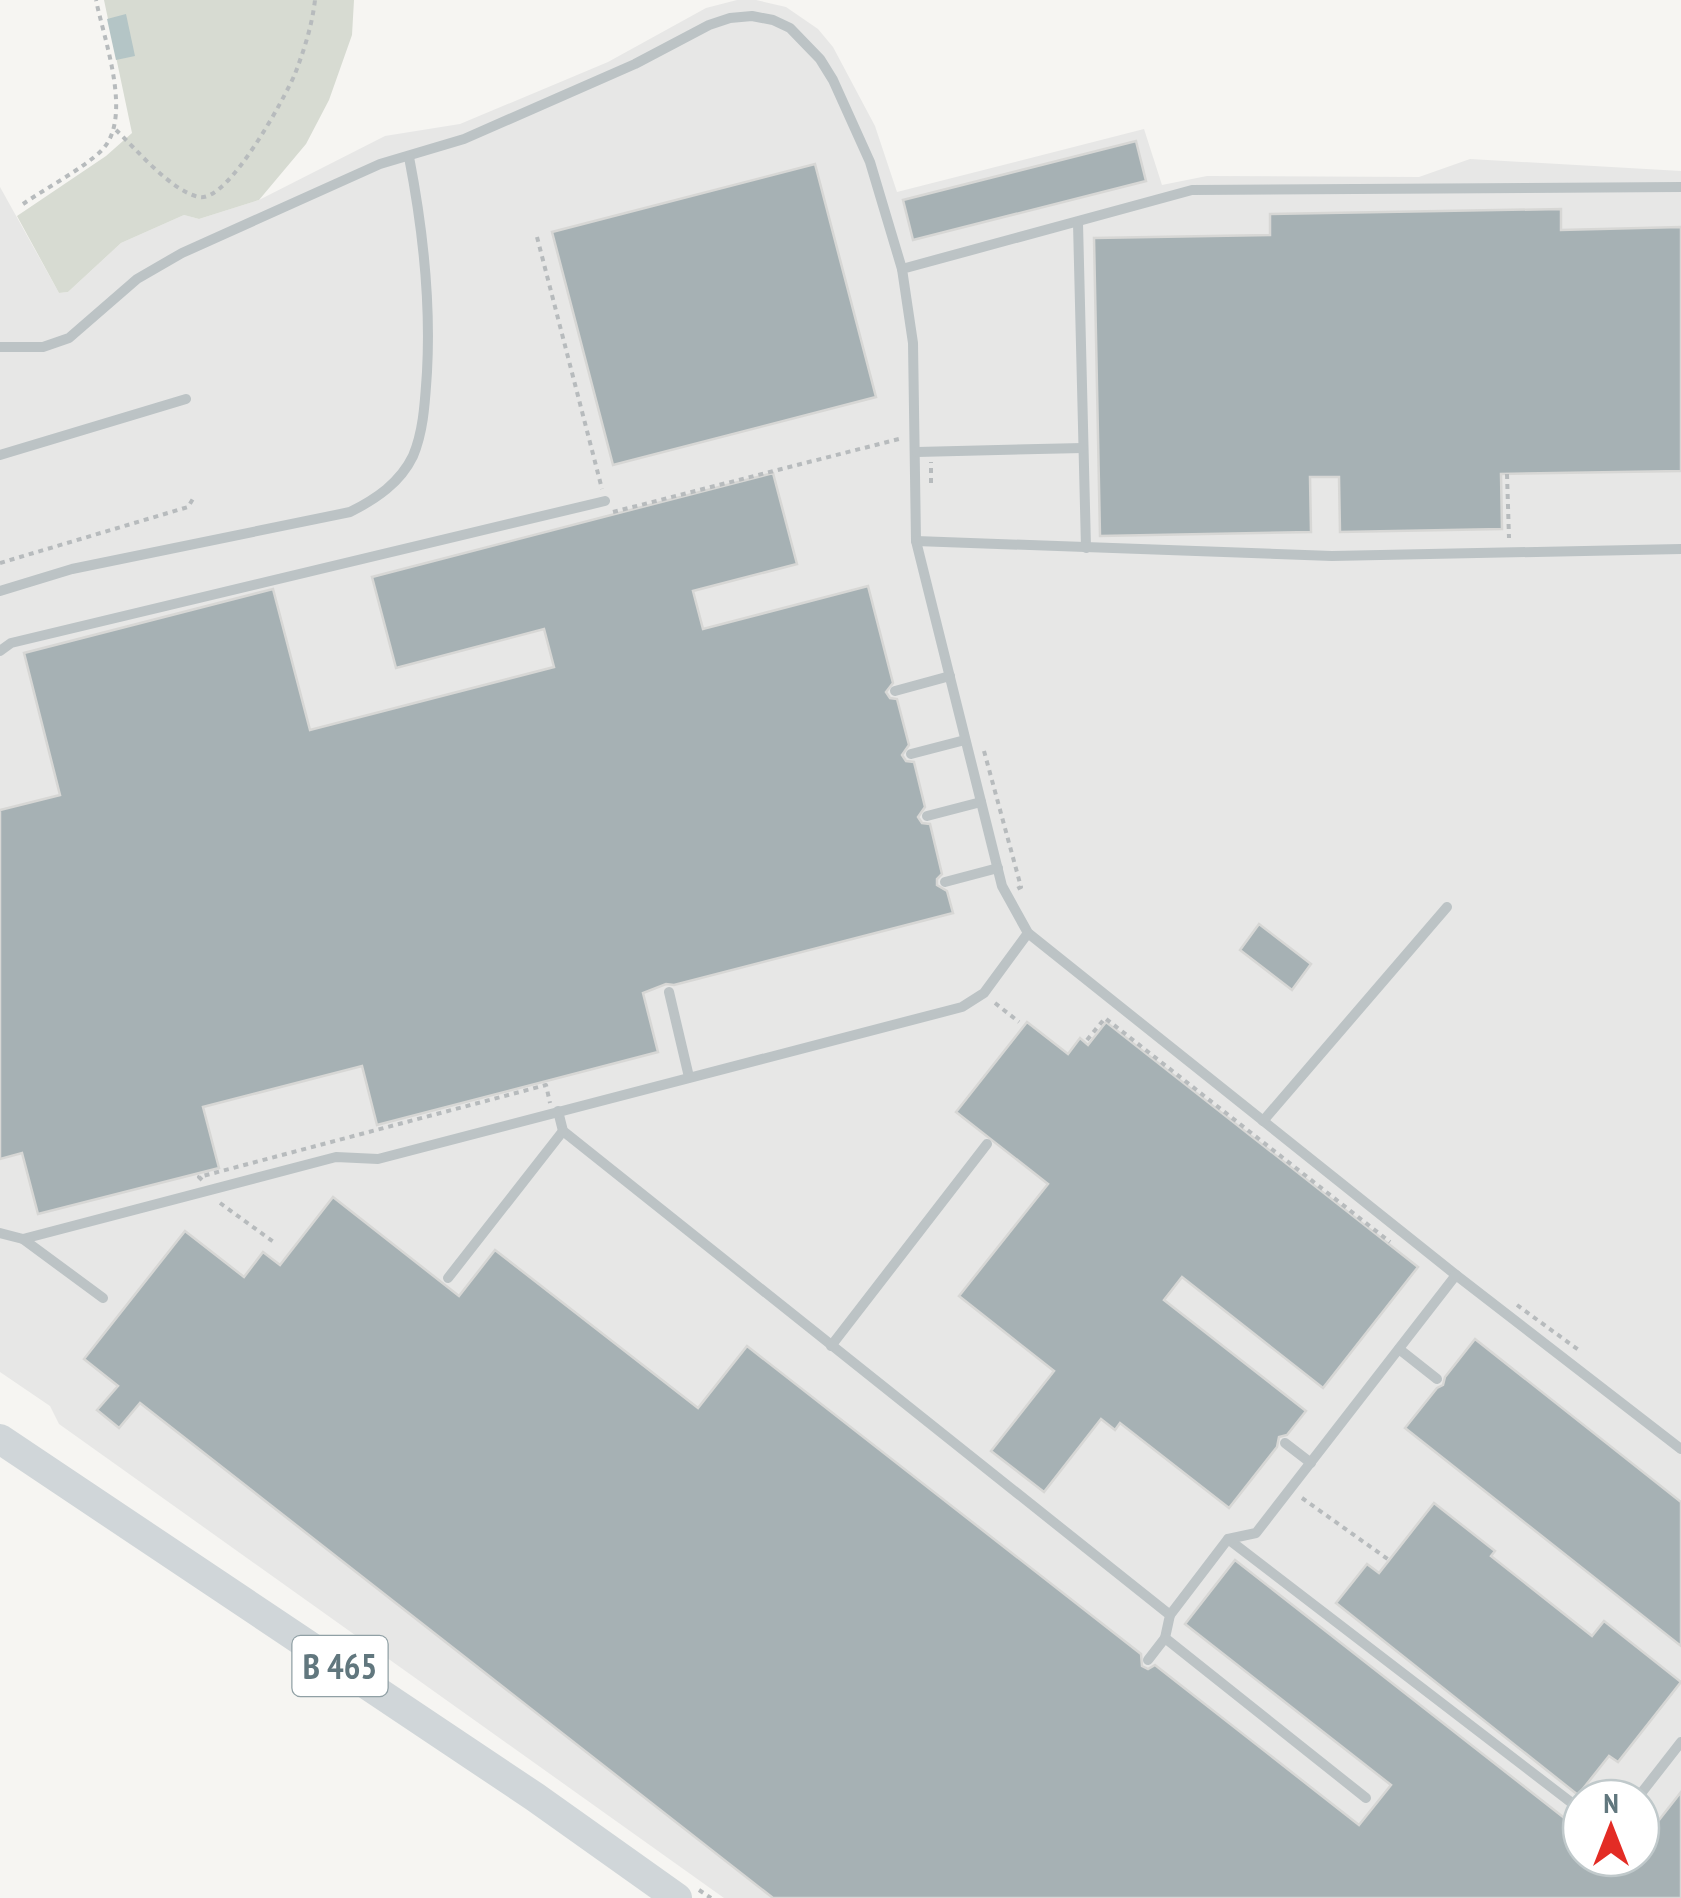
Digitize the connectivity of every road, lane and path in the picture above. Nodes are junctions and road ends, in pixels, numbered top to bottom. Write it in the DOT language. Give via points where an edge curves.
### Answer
graph roads {
  1 [pos="96,0"];
  2 [pos="315,0"];
  3 [pos="116,130"];
  4 [pos="409,157"];
  5 [pos="1681,187"];
  6 [pos="23,204"];
  7 [pos="1078,223"];
  8 [pos="537,237"];
  9 [pos="902,269"];
  10 [pos="0,346"];
  11 [pos="186,399"];
  12 [pos="917,446"];
  13 [pos="1083,448"];
  14 [pos="932,452"];
  15 [pos="0,455"];
  16 [pos="1508,474"];
  17 [pos="931,485"];
  18 [pos="194,497"];
  19 [pos="605,501"];
  20 [pos="916,541"];
  21 [pos="1086,548"];
  22 [pos="1681,549"];
  23 [pos="1509,553"];
  24 [pos="0,563"];
  25 [pos="0,591"];
  26 [pos="0,651"];
  27 [pos="950,676"];
  28 [pos="895,691"];
  29 [pos="966,740"];
  30 [pos="912,754"];
  31 [pos="981,802"];
  32 [pos="928,816"];
  33 [pos="998,868"];
  34 [pos="944,882"];
  35 [pos="1447,907"];
  36 [pos="1028,933"];
  37 [pos="669,992"];
  38 [pos="984,993"];
  39 [pos="1019,1022"];
  40 [pos="1088,1040"];
  41 [pos="690,1076"];
  42 [pos="546,1086"];
  43 [pos="558,1110"];
  44 [pos="1263,1121"];
  45 [pos="563,1131"];
  46 [pos="344,1138"];
  47 [pos="987,1144"];
  48 [pos="0,1234"];
  49 [pos="23,1239"];
  50 [pos="1400,1250"];
  51 [pos="1456,1276"];
  52 [pos="448,1278"];
  53 [pos="103,1298"];
  54 [pos="830,1346"];
  55 [pos="1399,1349"];
  56 [pos="1437,1379"];
  57 [pos="0,1439"];
  58 [pos="1286,1443"];
  59 [pos="1681,1450"];
  60 [pos="1310,1463"];
  61 [pos="1290,1489"];
  62 [pos="1228,1538"];
  63 [pos="1389,1560"];
  64 [pos="1170,1615"];
  65 [pos="1165,1638"];
  66 [pos="1148,1660"];
  67 [pos="1681,1742"];
  68 [pos="1653,1778"];
  69 [pos="1561,1795"];
  70 [pos="1366,1798"];
  71 [pos="677,1898"];
  1 -- 3 [label="path" via="117,103"];
  2 -- 3 [label="path" via="294,77 239,167 212,196 180,188"];
  3 -- 6 [label="path" via="101,151"];
  4 -- 9 [label="lane" via="579,90 709,25 752,16 773,20 804,40 833,80 870,162"];
  4 -- 10 [label="lane" via="182,253 137,279 69,338 43,347"];
  4 -- 25 [label="lane" via="429,327 421,430 398,478 350,512 72,569"];
  5 -- 7 [label="lane" via="1192,190"];
  7 -- 9 [label="lane"];
  7 -- 13 [label="lane"];
  8 -- 19 [label="path"];
  9 -- 12 [label="lane"];
  11 -- 15 [label="lane"];
  12 -- 14 [label="lane"];
  12 -- 19 [label="path" via="898,439 609,514"];
  12 -- 20 [label="lane"];
  13 -- 14 [label="lane"];
  13 -- 21 [label="lane"];
  14 -- 17 [label="path"];
  16 -- 23 [label="path"];
  18 -- 24 [label="path" via="188,507"];
  19 -- 26 [label="lane" via="11,643"];
  20 -- 21 [label="lane"];
  20 -- 27 [label="lane"];
  21 -- 23 [label="lane" via="1332,556"];
  22 -- 23 [label="lane"];
  27 -- 28 [label="lane"];
  27 -- 29 [label="lane"];
  29 -- 30 [label="lane"];
  29 -- 31 [label="lane"];
  31 -- 32 [label="lane"];
  31 -- 33 [label="lane"];
  33 -- 34 [label="lane"];
  33 -- 36 [label="lane"];
  35 -- 44 [label="lane"];
  36 -- 38 [label="lane"];
  36 -- 44 [label="lane"];
  37 -- 41 [label="lane"];
  38 -- 39 [label="path"];
  38 -- 41 [label="lane" via="962,1007"];
  40 -- 50 [label="path" via="1105,1018"];
  41 -- 43 [label="lane"];
  42 -- 46 [label="path"];
  43 -- 45 [label="lane"];
  43 -- 49 [label="lane" via="378,1159 336,1156"];
  44 -- 51 [label="lane"];
  45 -- 52 [label="lane"];
  45 -- 54 [label="lane"];
  47 -- 54 [label="lane"];
  48 -- 49 [label="lane"];
  49 -- 53 [label="lane"];
  51 -- 55 [label="lane"];
  51 -- 59 [label="lane"];
  54 -- 64 [label="lane"];
  55 -- 56 [label="lane"];
  55 -- 60 [label="lane"];
  57 -- 71 [label="main road, B 465"];
  58 -- 60 [label="lane"];
  60 -- 61 [label="lane"];
  61 -- 62 [label="lane" via="1256,1533"];
  61 -- 63 [label="path"];
  62 -- 64 [label="lane"];
  62 -- 69 [label="lane"];
  64 -- 65 [label="lane"];
  65 -- 66 [label="lane"];
  65 -- 70 [label="lane"];
  67 -- 68 [label="lane"];
}
